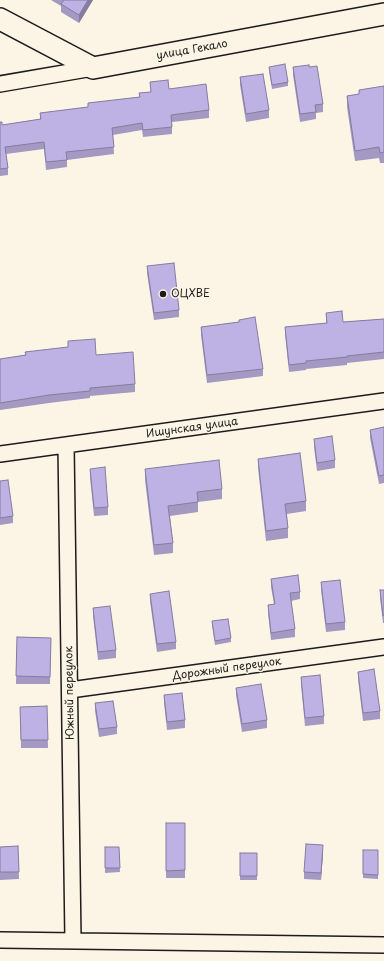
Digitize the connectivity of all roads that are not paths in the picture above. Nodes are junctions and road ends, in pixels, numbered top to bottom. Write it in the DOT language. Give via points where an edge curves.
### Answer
graph roads {
  1 [pos="384,14"];
  2 [pos="0,20"];
  3 [pos="93,68"];
  4 [pos="0,84"];
  5 [pos="384,401"];
  6 [pos="66,445"];
  7 [pos="0,454"];
  8 [pos="384,647"];
  9 [pos="70,690"];
  10 [pos="0,940"];
  11 [pos="73,940"];
  12 [pos="384,945"];
  1 -- 3 [label="main road, улица Гекало"];
  2 -- 3 [label="main road"];
  3 -- 4 [label="street, улица Гекало"];
  5 -- 6 [label="street, Ишунская улица"];
  6 -- 7 [label="street, Ишунская улица"];
  6 -- 9 [label="street, Южный переулок"];
  8 -- 9 [label="street, Дорожный переулок"];
  9 -- 11 [label="street, Южный переулок"];
  10 -- 11 [label="street"];
  11 -- 12 [label="street"];
}
